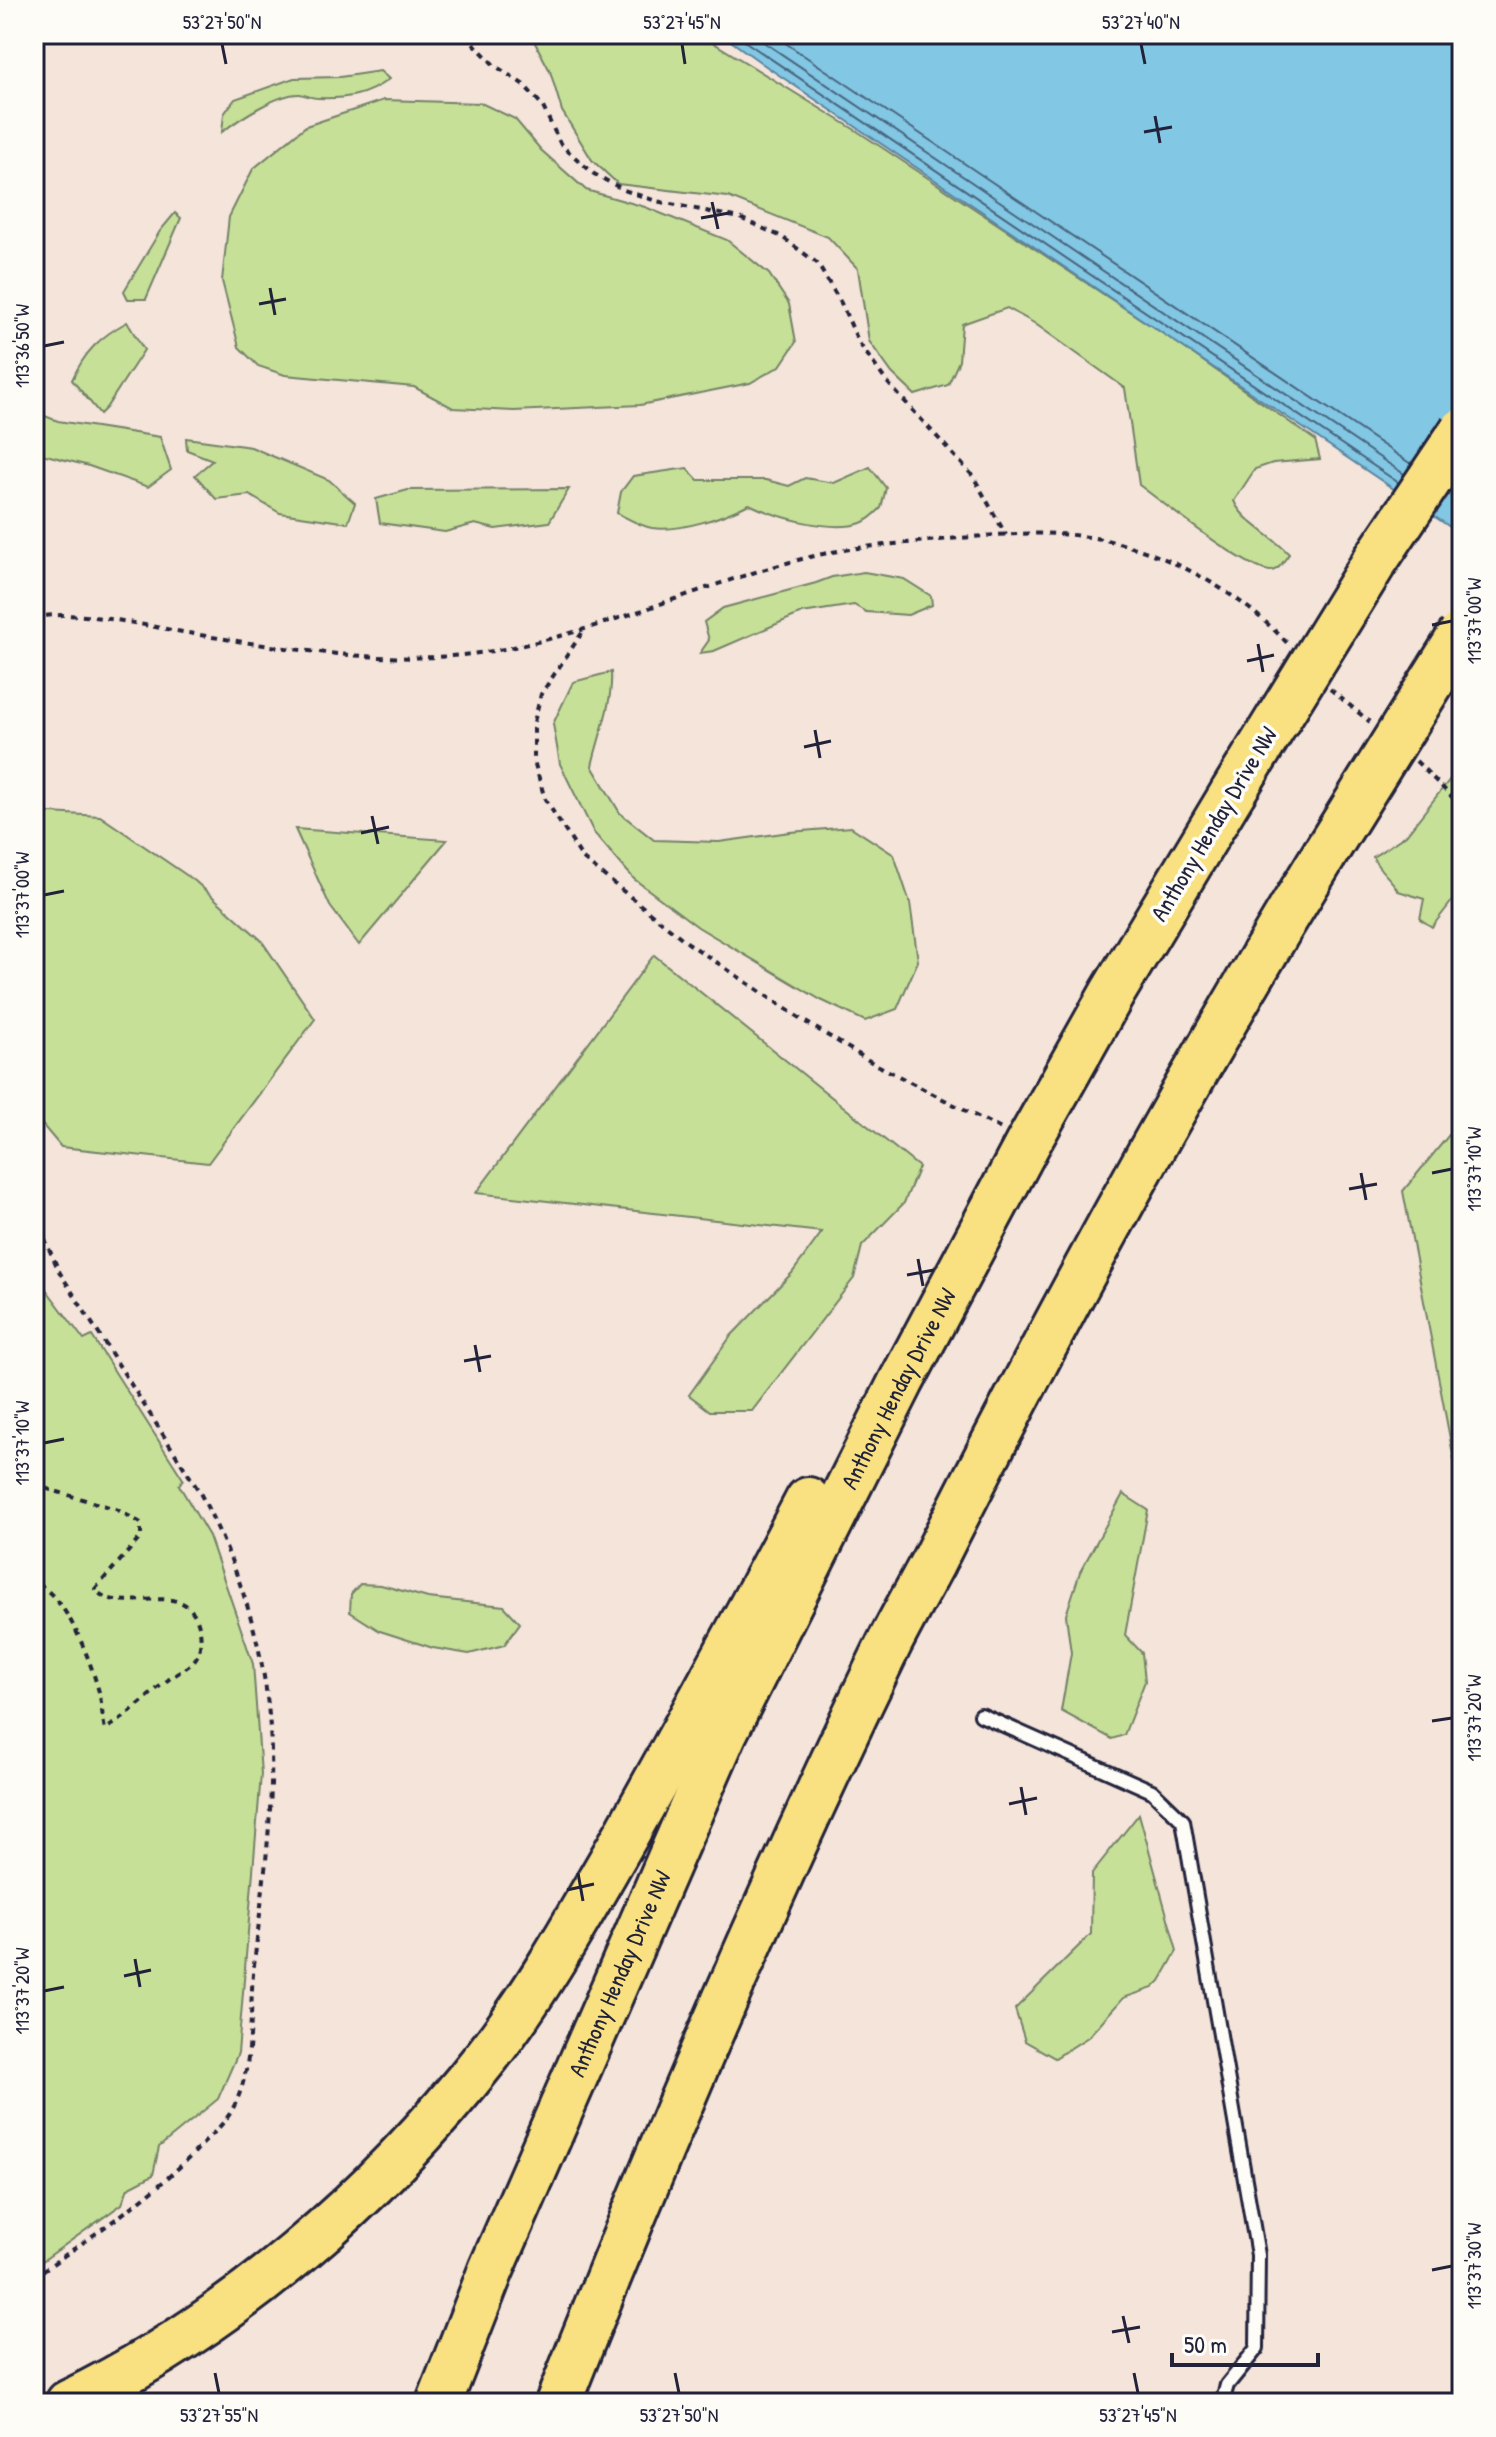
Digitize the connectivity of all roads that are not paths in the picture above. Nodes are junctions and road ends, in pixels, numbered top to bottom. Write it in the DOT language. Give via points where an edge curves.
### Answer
graph roads {
  1 [pos="1462,431"];
  2 [pos="1462,633"];
  3 [pos="950,1290"];
  4 [pos="981,1715"];
  5 [pos="68,2403"];
  6 [pos="439,2403"];
  7 [pos="558,2403"];
  8 [pos="1222,2403"];
  1 -- 3 [label="highway, Anthony Henday Drive NW, bridge" via="1375,561 1113,992"];
  2 -- 7 [label="highway, bridge" via="1228,1012 1096,1248 890,1642 627,2226"];
  3 -- 5 [label="highway" via="843,1435 572,1929 489,2053 381,2177 306,2247 164,2349"];
  3 -- 6 [label="highway, Anthony Henday Drive NW" via="725,1732 491,2270"];
  4 -- 8 [label="lane" via="1152,1791 1183,1821 1258,2255 1257,2348 1227,2385"];
}
